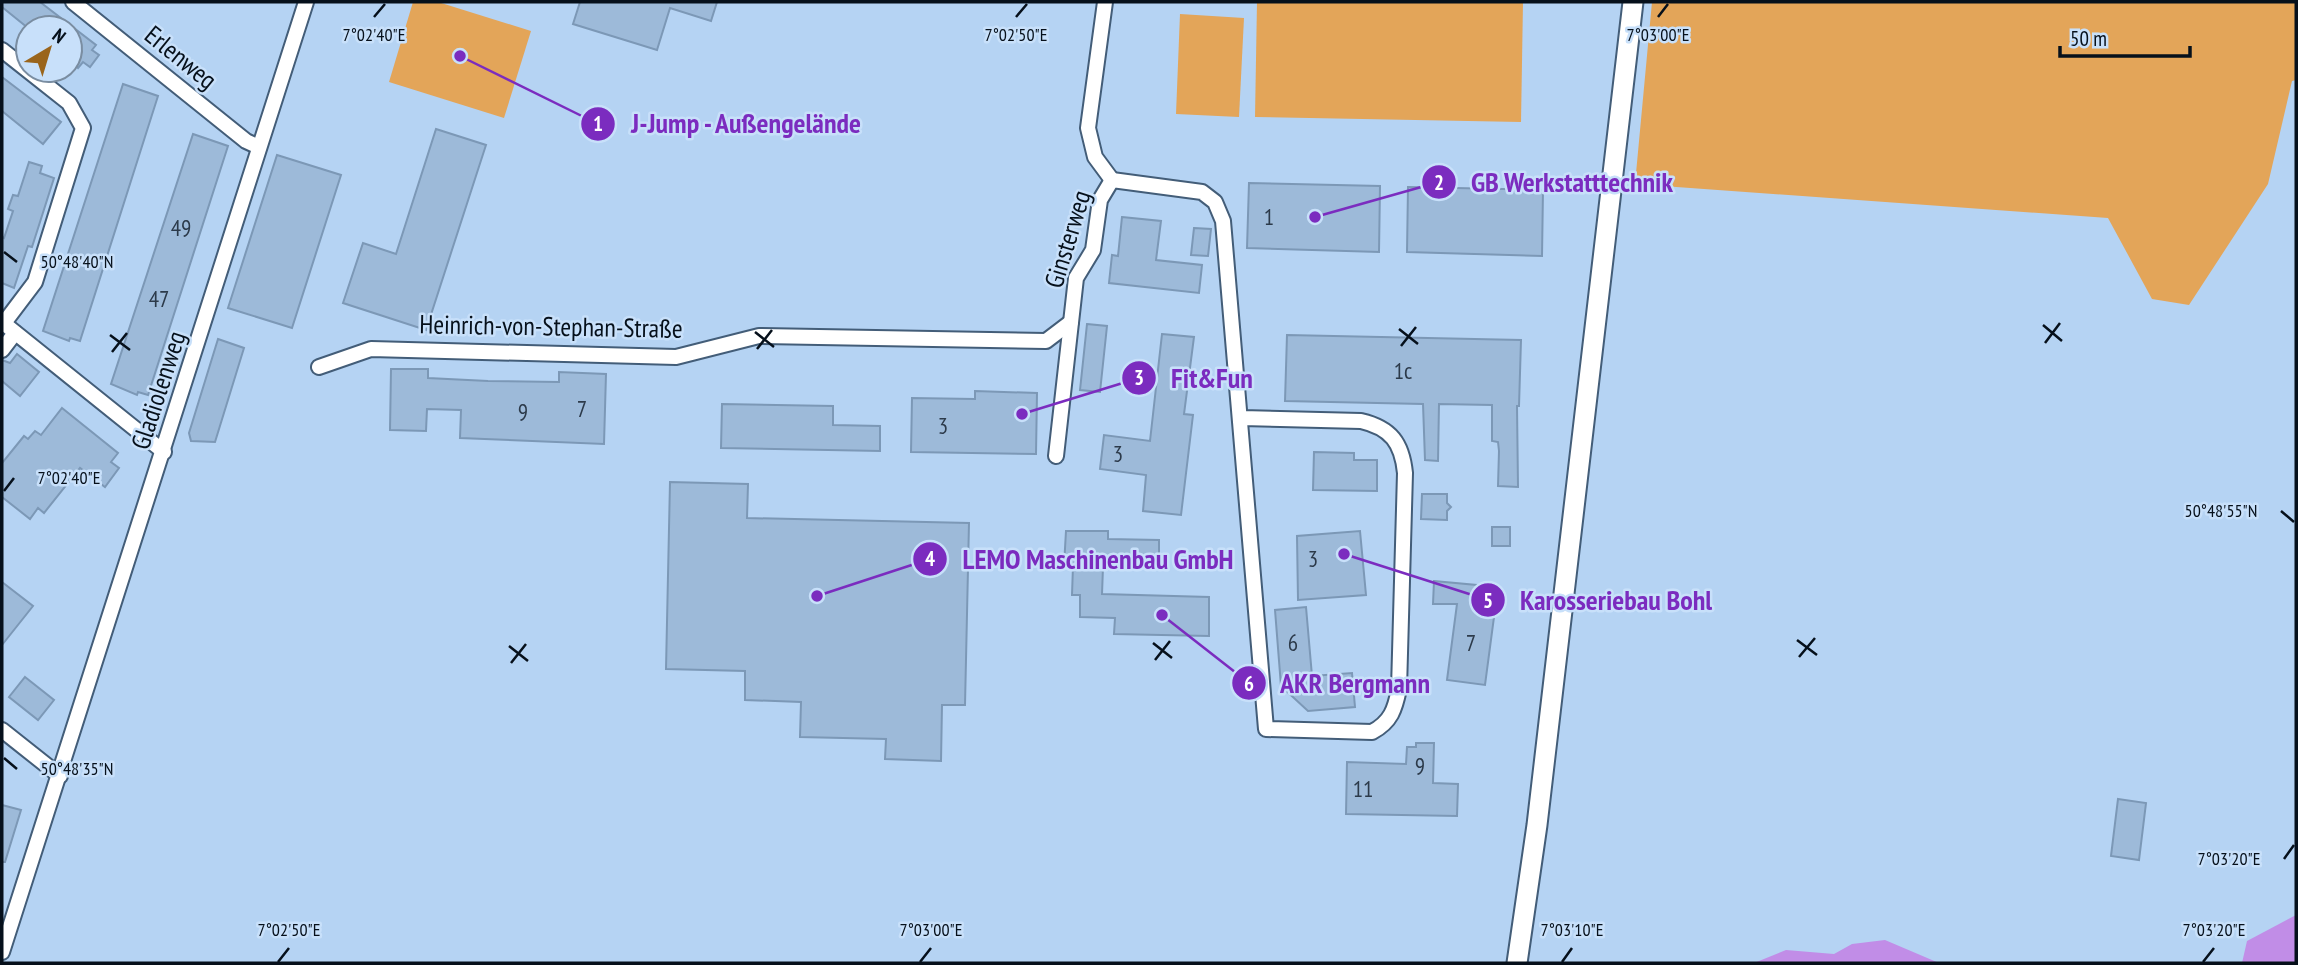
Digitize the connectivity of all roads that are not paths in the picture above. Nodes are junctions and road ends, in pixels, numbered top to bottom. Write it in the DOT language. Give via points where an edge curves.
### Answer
graph roads {
  1 [pos="73,2"];
  2 [pos="306,2"];
  3 [pos="1105,2"];
  4 [pos="1633,2"];
  5 [pos="2,50"];
  6 [pos="259,147"];
  7 [pos="1112,180"];
  8 [pos="1071,322"];
  9 [pos="7,326"];
  10 [pos="2,350"];
  11 [pos="319,367"];
  12 [pos="1242,418"];
  13 [pos="164,452"];
  14 [pos="1056,456"];
  15 [pos="2,730"];
  16 [pos="60,776"];
  17 [pos="2,952"];
  18 [pos="1517,963"];
  1 -- 6 [label="street, Erlenweg"];
  2 -- 6 [label="street, Gladiolenweg"];
  3 -- 7 [label="street, Ginsterweg" via="1088,128 1095,157"];
  4 -- 18 [label="main road"];
  5 -- 9 [label="street" via="69,103 83,128 35,282"];
  6 -- 13 [label="street, Gladiolenweg"];
  7 -- 8 [label="street, Ginsterweg" via="1100,201 1093,250 1076,278"];
  7 -- 12 [label="street" via="1186,188 1215,201 1223,221"];
  8 -- 11 [label="street, Heinrich-von-Stephan-Straße" via="1046,341 759,336 676,357 370,349"];
  8 -- 14 [label="street, Ginsterweg"];
  9 -- 10 [label="street"];
  9 -- 13 [label="street"];
  12 -- 12 [label="street" via="1362,421 1393,435 1401,449 1405,473 1401,663 1395,711 1372,732 1266,729"];
  13 -- 16 [label="street, Gladiolenweg"];
  15 -- 16 [label="street"];
  16 -- 17 [label="street, Gladiolenweg"];
}
